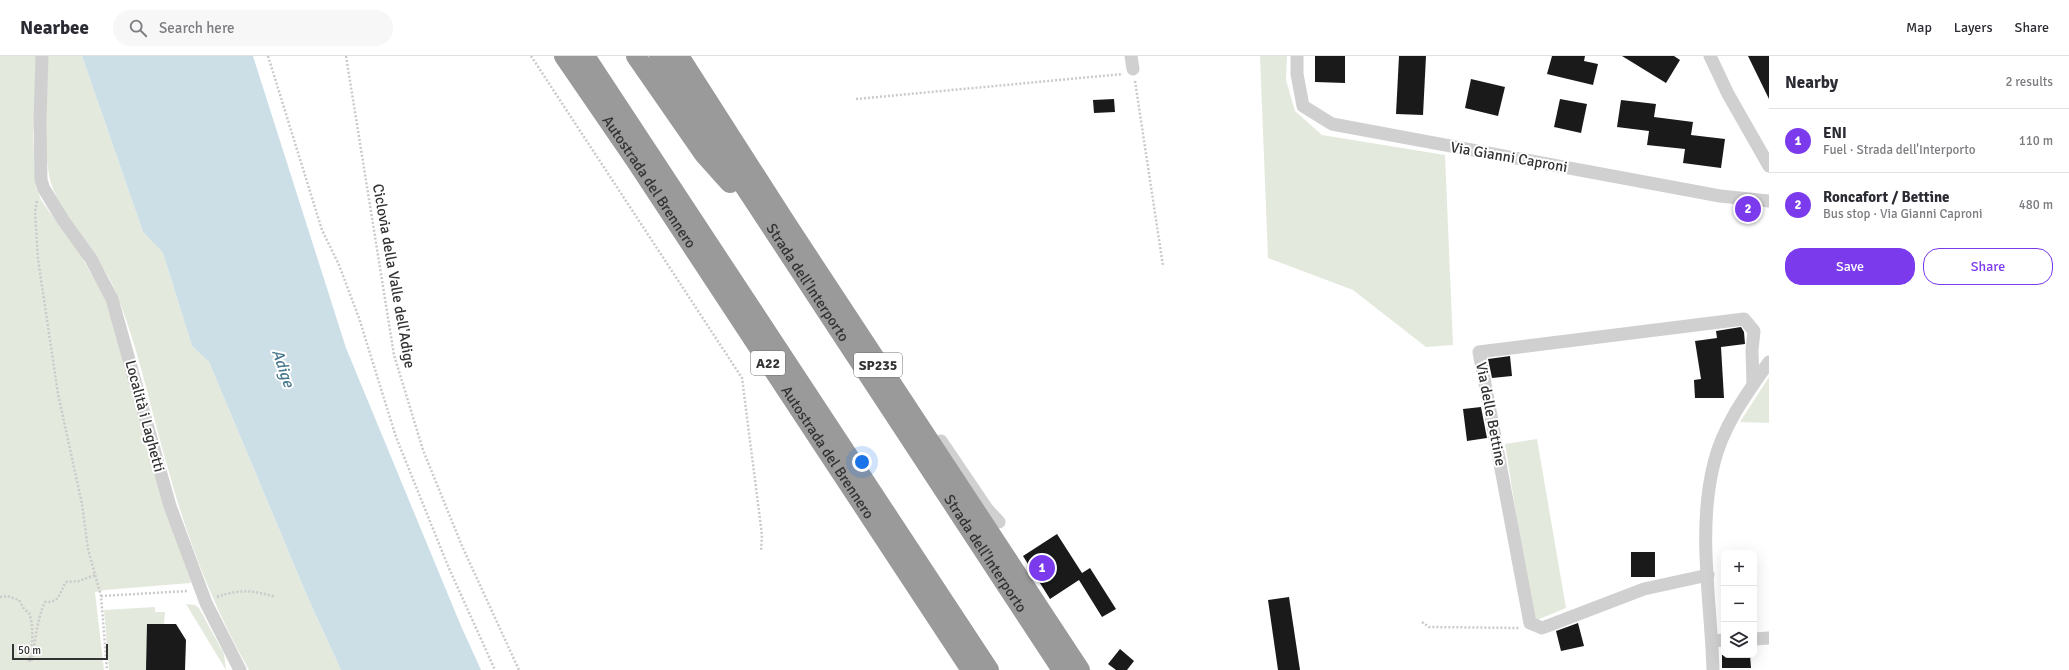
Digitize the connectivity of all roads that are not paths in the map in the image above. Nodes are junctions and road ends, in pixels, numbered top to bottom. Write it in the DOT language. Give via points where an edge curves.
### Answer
graph roads {
  1 [pos="42,56"];
  2 [pos="564,56"];
  3 [pos="585,56"];
  4 [pos="636,56"];
  5 [pos="659,56"];
  6 [pos="1131,56"];
  7 [pos="1298,56"];
  8 [pos="1710,56"];
  9 [pos="679,57"];
  10 [pos="1133,70"];
  11 [pos="1769,166"];
  12 [pos="1769,201"];
  13 [pos="774,232"];
  14 [pos="1769,362"];
  15 [pos="1753,384"];
  16 [pos="897,394"];
  17 [pos="999,522"];
  18 [pos="1708,575"];
  19 [pos="1769,638"];
  20 [pos="1757,639"];
  21 [pos="1718,641"];
  22 [pos="240,670"];
  23 [pos="971,670"];
  24 [pos="989,670"];
  25 [pos="1062,670"];
  26 [pos="1080,670"];
  27 [pos="1713,670"];
  1 -- 22 [label="street, Località i Laghetti" via="41,180 44,190 91,259 112,299 170,506 206,603"];
  2 -- 23 [label="highway, Autostrada del Brennero / A22"];
  3 -- 24 [label="highway, Autostrada del Brennero / A22"];
  4 -- 13 [label="highway" via="704,154"];
  5 -- 13 [label="highway, Strada dell'Interporto / SP235"];
  6 -- 10 [label="street"];
  7 -- 12 [label="street, Via Gianni Caproni" via="1297,74 1303,106 1332,124 1720,196"];
  8 -- 11 [label="street" via="1728,94"];
  9 -- 16 [label="highway, Strada dell'Interporto / SP235"];
  13 -- 25 [label="highway, Strada dell'Interporto / SP235"];
  14 -- 15 [label="street"];
  15 -- 18 [label="street" via="1732,418 1714,463 1706,517"];
  15 -- 18 [label="street, Via delle Bettine" via="1754,331 1744,319 1479,352 1530,623 1542,628 1644,589"];
  16 -- 17 [label="street" via="924,416 987,509"];
  16 -- 26 [label="highway, Strada dell'Interporto / SP235"];
  18 -- 21 [label="street"];
  19 -- 20 [label="street"];
  21 -- 27 [label="street"];
}
